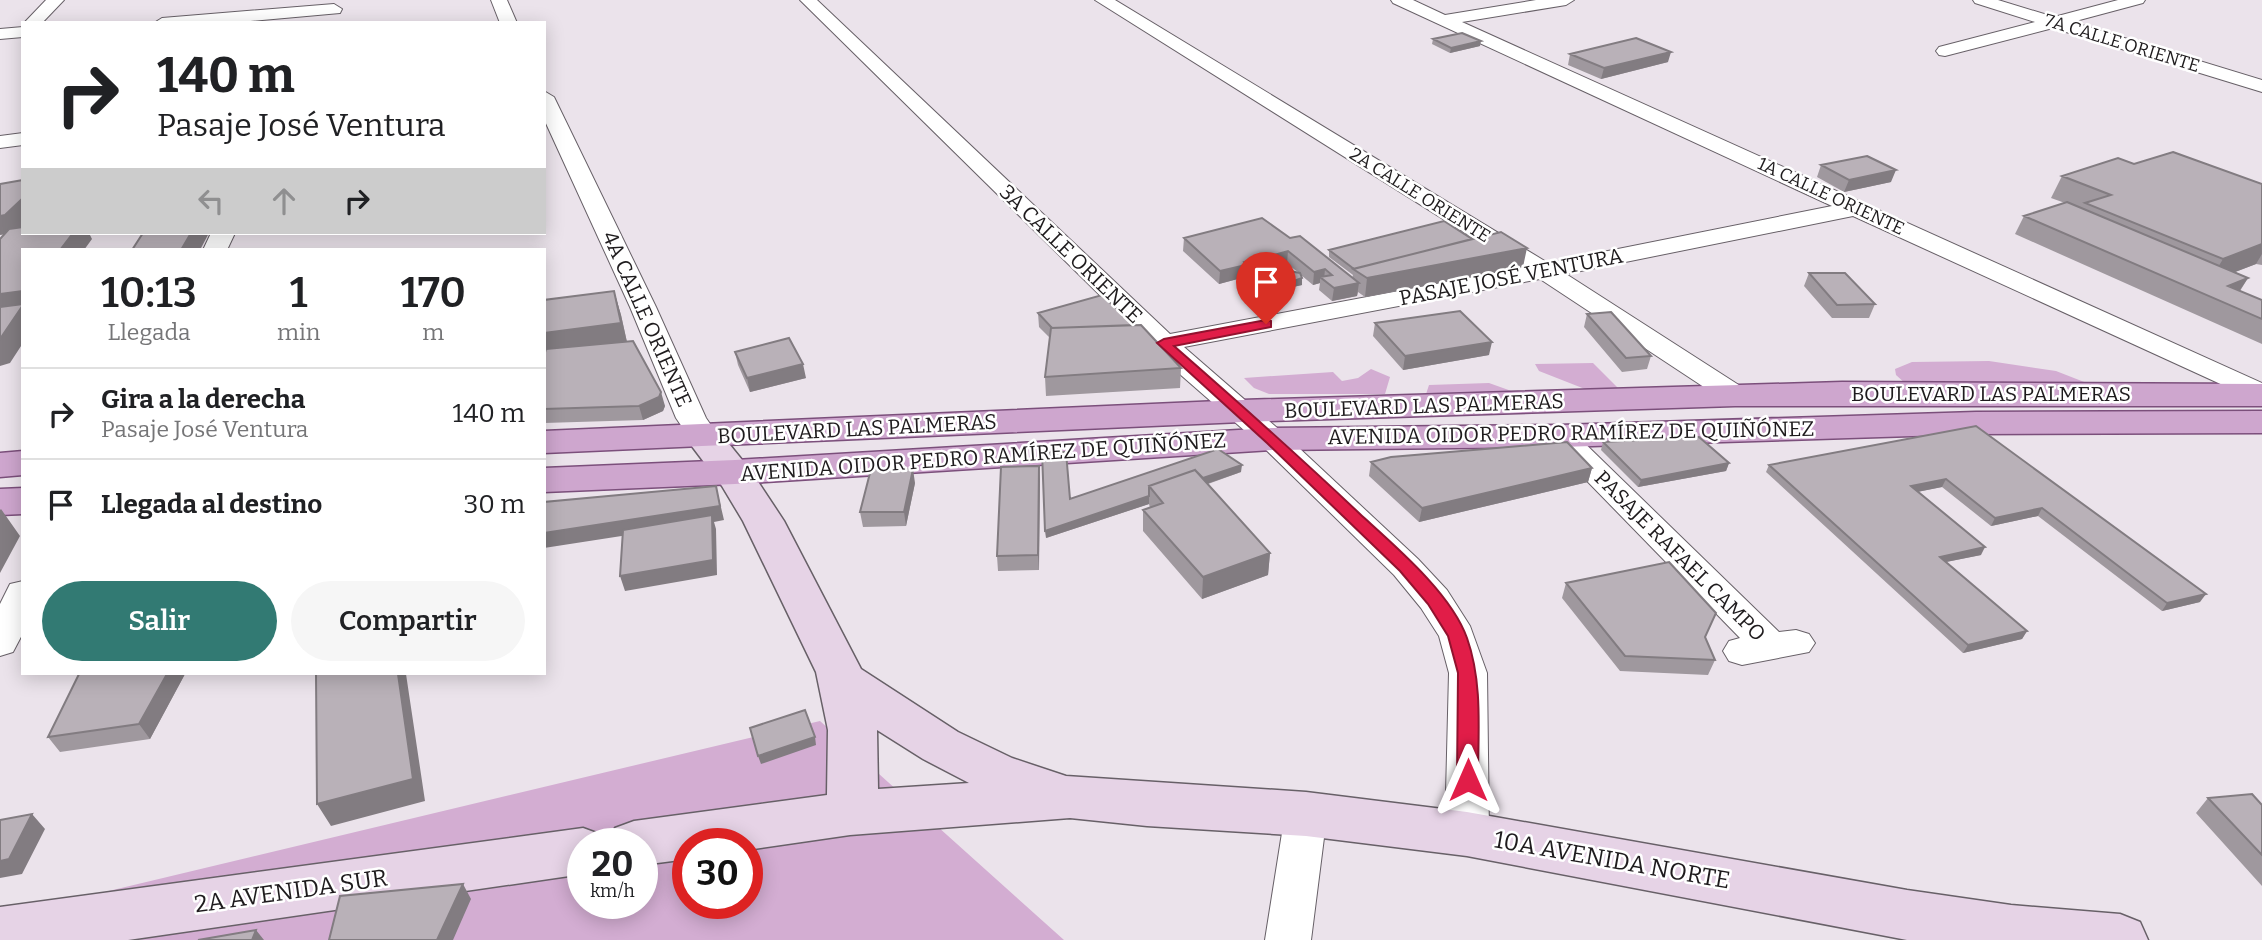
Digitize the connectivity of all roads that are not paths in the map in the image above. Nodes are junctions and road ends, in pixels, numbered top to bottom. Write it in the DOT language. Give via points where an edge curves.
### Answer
graph roads {
  1 [pos="56,0"];
  2 [pos="499,0"];
  3 [pos="808,0"];
  4 [pos="1102,0"];
  5 [pos="1399,0"];
  6 [pos="1566,0"];
  7 [pos="1981,0"];
  8 [pos="2137,0"];
  9 [pos="332,11"];
  10 [pos="1445,20"];
  11 [pos="34,21"];
  12 [pos="190,21"];
  13 [pos="508,21"];
  14 [pos="2054,22"];
  15 [pos="21,32"];
  16 [pos="0,34"];
  17 [pos="1945,51"];
  18 [pos="2262,86"];
  19 [pos="546,101"];
  20 [pos="21,139"];
  21 [pos="0,142"];
  22 [pos="1857,208"];
  23 [pos="1544,271"];
  24 [pos="1164,343"];
  25 [pos="2262,394"];
  26 [pos="1735,395"];
  27 [pos="1242,411"];
  28 [pos="2262,422"];
  29 [pos="704,436"];
  30 [pos="1560,436"];
  31 [pos="1272,439"];
  32 [pos="546,442"];
  33 [pos="21,463"];
  34 [pos="0,464"];
  35 [pos="735,472"];
  36 [pos="546,480"];
  37 [pos="21,501"];
  38 [pos="0,502"];
  39 [pos="21,597"];
  40 [pos="0,643"];
  41 [pos="1769,647"];
  42 [pos="842,680"];
  43 [pos="1070,797"];
  44 [pos="850,813"];
  45 [pos="1306,814"];
  46 [pos="1467,834"];
  47 [pos="658,841"];
  48 [pos="567,852"];
  49 [pos="0,933"];
  50 [pos="1288,940"];
  51 [pos="2120,940"];
  1 -- 11 [label="street"];
  2 -- 13 [label="street"];
  3 -- 24 [label="street, 3A CALLE ORIENTE"];
  4 -- 23 [label="street, 2A CALLE ORIENTE"];
  5 -- 10 [label="street, 1A CALLE ORIENTE"];
  6 -- 10 [label="street"];
  7 -- 14 [label="street, 7A CALLE ORIENTE"];
  8 -- 14 [label="street"];
  9 -- 12 [label="street"];
  10 -- 22 [label="street, 1A CALLE ORIENTE"];
  14 -- 17 [label="street"];
  14 -- 18 [label="street, 7A CALLE ORIENTE"];
  15 -- 16 [label="street"];
  19 -- 29 [label="street, 4A CALLE ORIENTE" via="691,418"];
  20 -- 21 [label="street"];
  22 -- 23 [label="street, PASAJE JOSÉ VENTURA"];
  22 -- 25 [label="street, 1A CALLE ORIENTE"];
  23 -- 24 [label="street, PASAJE JOSÉ VENTURA"];
  23 -- 26 [label="street, 2A CALLE ORIENTE"];
  24 -- 27 [label="street, 3A CALLE ORIENTE"];
  25 -- 26 [label="main road, BOULEVARD LAS PALMERAS"];
  26 -- 27 [label="main road, BOULEVARD LAS PALMERAS"];
  27 -- 29 [label="main road, BOULEVARD LAS PALMERAS"];
  27 -- 31 [label="street, 3A CALLE ORIENTE"];
  28 -- 30 [label="main road, AVENIDA OIDOR PEDRO RAMÍREZ DE QUIÑÓNEZ" via="1976,423"];
  29 -- 32 [label="main road, BOULEVARD LAS PALMERAS"];
  29 -- 35 [label="street, 4A CALLE ORIENTE"];
  30 -- 31 [label="main road, AVENIDA OIDOR PEDRO RAMÍREZ DE QUIÑÓNEZ"];
  30 -- 41 [label="street, PASAJE RAFAEL CAMPO"];
  31 -- 35 [label="main road, AVENIDA OIDOR PEDRO RAMÍREZ DE QUIÑÓNEZ"];
  31 -- 46 [label="street, 3A CALLE ORIENTE" via="1406,567 1457,635 1468,673"];
  33 -- 34 [label="main road"];
  35 -- 36 [label="main road, AVENIDA OIDOR PEDRO RAMÍREZ DE QUIÑÓNEZ"];
  35 -- 42 [label="street, 4A CALLE ORIENTE" via="768,525"];
  37 -- 38 [label="main road"];
  39 -- 40 [label="street"];
  42 -- 43 [label="street, 4A CALLE ORIENTE" via="918,733 1020,784"];
  42 -- 44 [label="street, 4A CALLE ORIENTE" via="856,770"];
  43 -- 44 [label="street, 10A AVENIDA NORTE"];
  43 -- 45 [label="street, 10A AVENIDA NORTE"];
  44 -- 47 [label="street"];
  45 -- 46 [label="street, 10A AVENIDA NORTE"];
  45 -- 50 [label="street"];
  46 -- 51 [label="street, 10A AVENIDA NORTE" via="1907,915 2011,931"];
  48 -- 49 [label="street, 2A AVENIDA SUR"];
}
